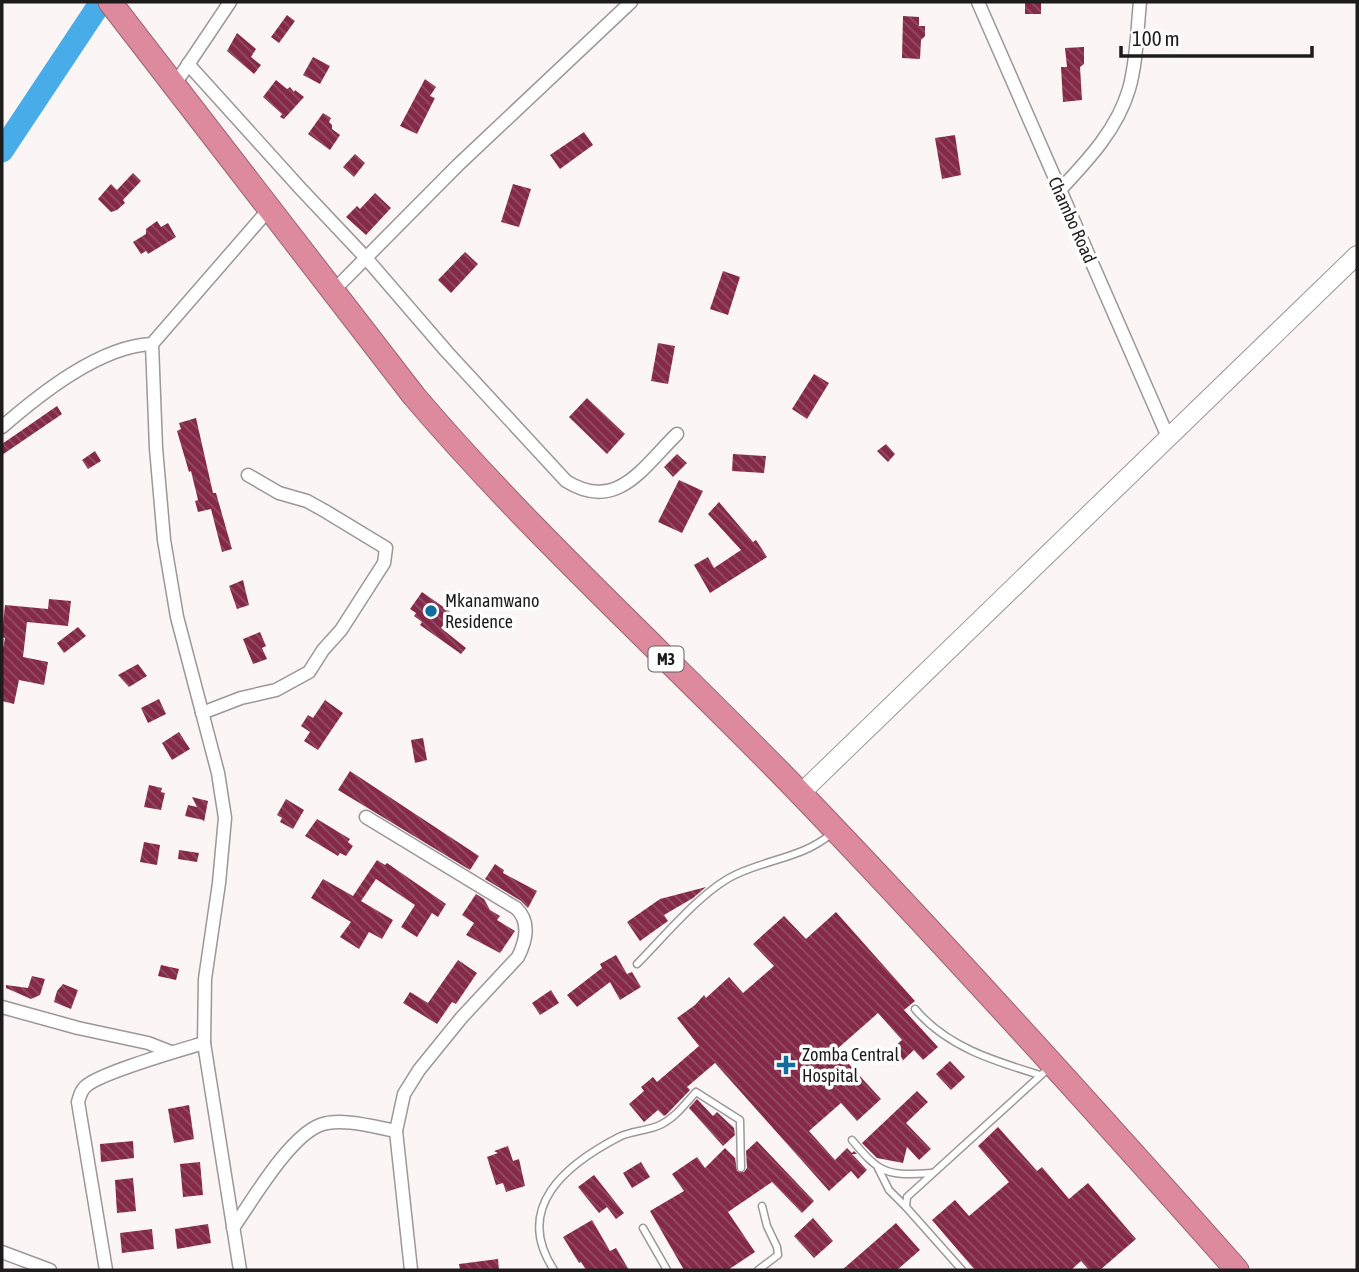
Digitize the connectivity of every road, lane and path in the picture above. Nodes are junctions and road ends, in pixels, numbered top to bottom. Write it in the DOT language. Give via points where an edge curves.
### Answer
graph roads {
  1 [pos="110,2"];
  2 [pos="230,2"];
  3 [pos="631,2"];
  4 [pos="978,2"];
  5 [pos="1140,2"];
  6 [pos="188,64"];
  7 [pos="175,83"];
  8 [pos="1059,191"];
  9 [pos="270,208"];
  10 [pos="1357,255"];
  11 [pos="366,258"];
  12 [pos="332,291"];
  13 [pos="152,344"];
  14 [pos="2,427"];
  15 [pos="677,434"];
  16 [pos="1168,437"];
  17 [pos="248,475"];
  18 [pos="202,713"];
  19 [pos="800,794"];
  20 [pos="366,817"];
  21 [pos="835,831"];
  22 [pos="638,964"];
  23 [pos="2,1007"];
  24 [pos="915,1009"];
  25 [pos="204,1043"];
  26 [pos="171,1052"];
  27 [pos="1047,1069"];
  28 [pos="396,1131"];
  29 [pos="852,1140"];
  30 [pos="741,1168"];
  31 [pos="878,1168"];
  32 [pos="931,1173"];
  33 [pos="762,1206"];
  34 [pos="906,1208"];
  35 [pos="233,1228"];
  36 [pos="643,1228"];
  37 [pos="2,1252"];
  38 [pos="957,1269"];
  39 [pos="50,1270"];
  40 [pos="106,1270"];
  41 [pos="240,1270"];
  42 [pos="411,1270"];
  43 [pos="554,1270"];
  44 [pos="667,1270"];
  45 [pos="758,1270"];
  46 [pos="1237,1270"];
  1 -- 7 [label="highway, M3"];
  2 -- 6 [label="street"];
  3 -- 11 [label="street"];
  4 -- 8 [label="street, Chambo Road"];
  5 -- 8 [label="street" via="1129,90 1111,130"];
  6 -- 7 [label="street"];
  6 -- 11 [label="street"];
  7 -- 9 [label="highway, M3"];
  8 -- 16 [label="street, Chambo Road"];
  9 -- 12 [label="highway, M3"];
  9 -- 13 [label="street"];
  10 -- 16 [label="main road"];
  11 -- 12 [label="street"];
  11 -- 15 [label="street" via="456,362 566,481 578,488 609,492 626,484"];
  12 -- 19 [label="highway, M3" via="466,457"];
  13 -- 14 [label="street" via="135,344 99,357"];
  13 -- 18 [label="street" via="164,540 177,617"];
  16 -- 19 [label="main road"];
  17 -- 18 [label="street" via="369,536 386,548 386,555 341,630 309,672 276,690"];
  18 -- 25 [label="street" via="225,818 205,979"];
  19 -- 21 [label="highway, M3"];
  20 -- 28 [label="street" via="516,908 526,928 518,957 419,1070 404,1094"];
  21 -- 22 [label="lane" via="817,845 736,874 707,894"];
  21 -- 27 [label="highway, M3"];
  23 -- 26 [label="street"];
  24 -- 27 [label="lane" via="933,1029 960,1046 1008,1066"];
  25 -- 26 [label="street"];
  25 -- 35 [label="street"];
  26 -- 40 [label="street" via="94,1081 80,1093"];
  27 -- 32 [label="lane"];
  27 -- 46 [label="highway, M3"];
  28 -- 35 [label="street" via="346,1122 321,1124 296,1143"];
  28 -- 42 [label="street"];
  29 -- 31 [label="lane"];
  30 -- 43 [label="lane" via="740,1120 696,1093 662,1125 621,1136 554,1185 545,1198 538,1231 543,1254"];
  31 -- 32 [label="lane" via="893,1173"];
  31 -- 34 [label="lane" via="889,1190"];
  32 -- 34 [label="lane" via="910,1192"];
  33 -- 45 [label="lane" via="778,1255"];
  34 -- 38 [label="lane"];
  35 -- 41 [label="street"];
  36 -- 44 [label="lane"];
  37 -- 39 [label="street"];
}
